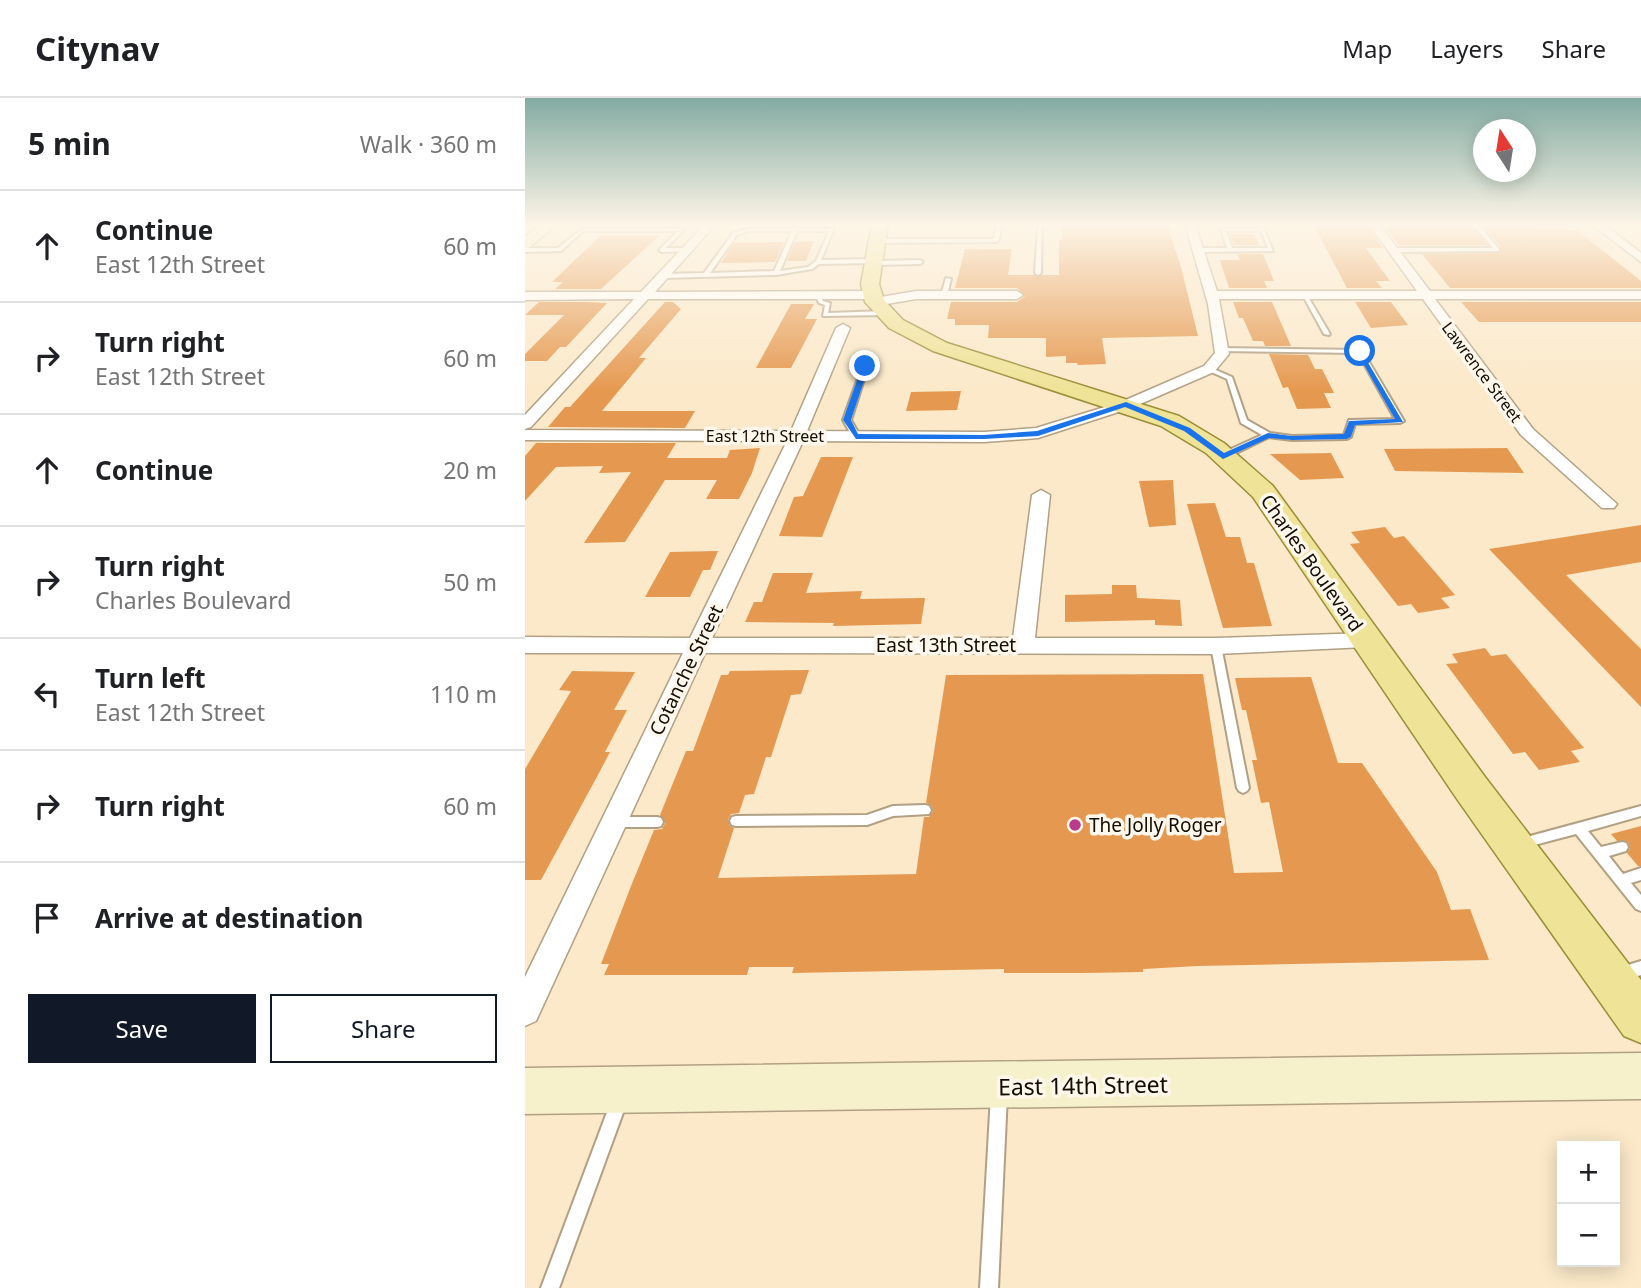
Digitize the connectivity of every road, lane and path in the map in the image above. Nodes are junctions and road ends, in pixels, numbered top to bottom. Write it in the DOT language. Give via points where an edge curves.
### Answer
graph roads {
  1 [pos="948,279"];
  2 [pos="660,280"];
  3 [pos="871,280"];
  4 [pos="1207,280"];
  5 [pos="1414,280"];
  6 [pos="645,295"];
  7 [pos="817,295"];
  8 [pos="944,295"];
  9 [pos="1017,295"];
  10 [pos="1211,295"];
  11 [pos="1304,295"];
  12 [pos="1425,295"];
  13 [pos="1641,295"];
  14 [pos="525,296"];
  15 [pos="877,303"];
  16 [pos="843,328"];
  17 [pos="1327,334"];
  18 [pos="1221,349"];
  19 [pos="865,366"];
  20 [pos="1209,369"];
  21 [pos="1126,405"];
  22 [pos="525,424"];
  23 [pos="525,435"];
  24 [pos="1268,435"];
  25 [pos="797,436"];
  26 [pos="856,436"];
  27 [pos="1223,456"];
  28 [pos="1041,495"];
  29 [pos="1608,504"];
  30 [pos="1366,640"];
  31 [pos="525,645"];
  32 [pos="697,645"];
  33 [pos="1023,646"];
  34 [pos="1216,646"];
  35 [pos="1243,788"];
  36 [pos="925,810"];
  37 [pos="1641,811"];
  38 [pos="736,821"];
  39 [pos="613,822"];
  40 [pos="657,822"];
  41 [pos="1578,828"];
  42 [pos="1513,846"];
  43 [pos="1622,848"];
  44 [pos="1599,853"];
  45 [pos="1641,874"];
  46 [pos="1621,880"];
  47 [pos="1641,905"];
  48 [pos="1641,968"];
  49 [pos="1610,978"];
  50 [pos="525,1010"];
  51 [pos="1641,1019"];
  52 [pos="1641,1076"];
  53 [pos="1000,1086"];
  54 [pos="623,1090"];
  55 [pos="525,1091"];
  56 [pos="550,1288"];
  57 [pos="989,1288"];
  1 -- 8 [label="lane"];
  2 -- 6 [label="street"];
  3 -- 15 [label="main road"];
  4 -- 10 [label="street"];
  5 -- 12 [label="street, Lawrence Street"];
  6 -- 7 [label="street"];
  6 -- 14 [label="street"];
  6 -- 22 [label="street"];
  7 -- 15 [label="street"];
  7 -- 15 [label="lane" via="828,304 825,315"];
  8 -- 9 [label="street"];
  8 -- 15 [label="street"];
  10 -- 11 [label="street"];
  10 -- 18 [label="street"];
  11 -- 12 [label="street"];
  11 -- 17 [label="lane"];
  12 -- 13 [label="street"];
  12 -- 29 [label="street, Lawrence Street" via="1527,432"];
  15 -- 21 [label="main road, Charles Boulevard" via="916,337 940,347"];
  16 -- 25 [label="street, Cotanche Street"];
  18 -- 20 [label="street"];
  18 -- 24 [label="lane" via="1360,351 1400,421 1352,422 1347,437"];
  19 -- 26 [label="lane" via="847,420"];
  20 -- 21 [label="street, East 12th Street"];
  20 -- 24 [label="lane" via="1230,378 1244,421"];
  21 -- 26 [label="street, East 12th Street" via="1038,433"];
  21 -- 27 [label="main road, Charles Boulevard" via="1187,429"];
  23 -- 25 [label="street, East 12th Street"];
  24 -- 27 [label="lane"];
  25 -- 26 [label="street, East 12th Street"];
  25 -- 32 [label="street, Cotanche Street"];
  27 -- 30 [label="main road, Charles Boulevard" via="1263,492"];
  28 -- 33 [label="street"];
  30 -- 34 [label="street, East 13th Street"];
  30 -- 42 [label="main road, Charles Boulevard"];
  31 -- 32 [label="street, East 13th Street"];
  32 -- 33 [label="street, East 13th Street"];
  32 -- 39 [label="street, Cotanche Street"];
  33 -- 34 [label="street, East 13th Street"];
  34 -- 35 [label="lane"];
  36 -- 38 [label="lane" via="893,811 867,820"];
  37 -- 41 [label="lane"];
  39 -- 40 [label="lane"];
  39 -- 50 [label="street, Cotanche Street"];
  41 -- 42 [label="lane"];
  41 -- 44 [label="lane"];
  42 -- 49 [label="main road, Charles Boulevard"];
  43 -- 44 [label="lane"];
  44 -- 46 [label="lane"];
  45 -- 46 [label="lane"];
  46 -- 47 [label="lane"];
  48 -- 49 [label="lane"];
  49 -- 51 [label="main road, Charles Boulevard"];
  52 -- 53 [label="street, East 14th Street"];
  53 -- 54 [label="street, East 14th Street"];
  53 -- 57 [label="lane"];
  54 -- 55 [label="street, East 14th Street"];
  54 -- 56 [label="lane"];
}
